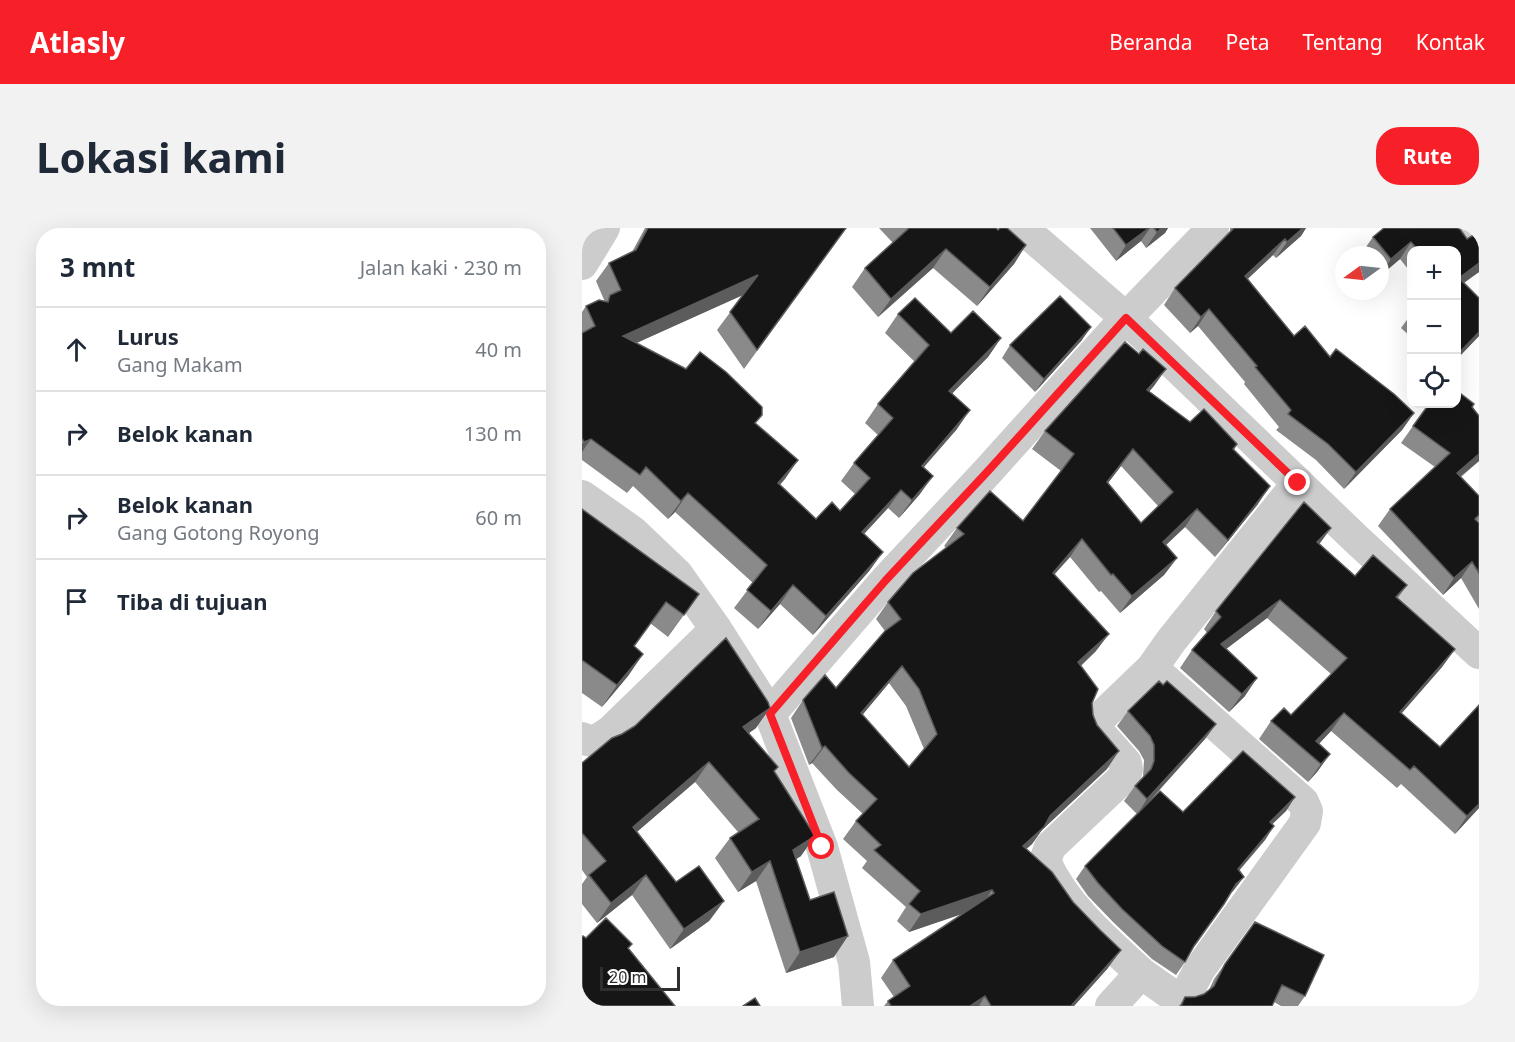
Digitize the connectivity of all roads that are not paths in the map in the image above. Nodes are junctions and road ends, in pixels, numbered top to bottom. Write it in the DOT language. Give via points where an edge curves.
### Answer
graph roads {
  1 [pos="604,228"];
  2 [pos="1022,228"];
  3 [pos="1213,228"];
  4 [pos="1451,228"];
  5 [pos="1479,236"];
  6 [pos="582,264"];
  7 [pos="1126,318"];
  8 [pos="1298,483"];
  9 [pos="582,496"];
  10 [pos="716,628"];
  11 [pos="1479,653"];
  12 [pos="1152,668"];
  13 [pos="770,714"];
  14 [pos="582,738"];
  15 [pos="1141,973"];
  16 [pos="858,1006"];
  17 [pos="1111,1006"];
  1 -- 6 [label="street"];
  2 -- 7 [label="street"];
  3 -- 7 [label="street"];
  4 -- 5 [label="street"];
  7 -- 8 [label="street"];
  7 -- 13 [label="street" via="886,580"];
  8 -- 11 [label="street"];
  8 -- 12 [label="street"];
  9 -- 10 [label="street" via="633,532 677,574"];
  10 -- 13 [label="street"];
  10 -- 14 [label="street" via="610,732 598,740"];
  12 -- 15 [label="street" via="1097,726 1126,763 1124,777 1050,847 1045,861 1052,877 1092,928"];
  12 -- 15 [label="street" via="1303,802 1307,811 1305,823 1186,993 1178,996 1168,992"];
  13 -- 16 [label="street" via="822,847 854,962"];
  15 -- 17 [label="street"];
}
